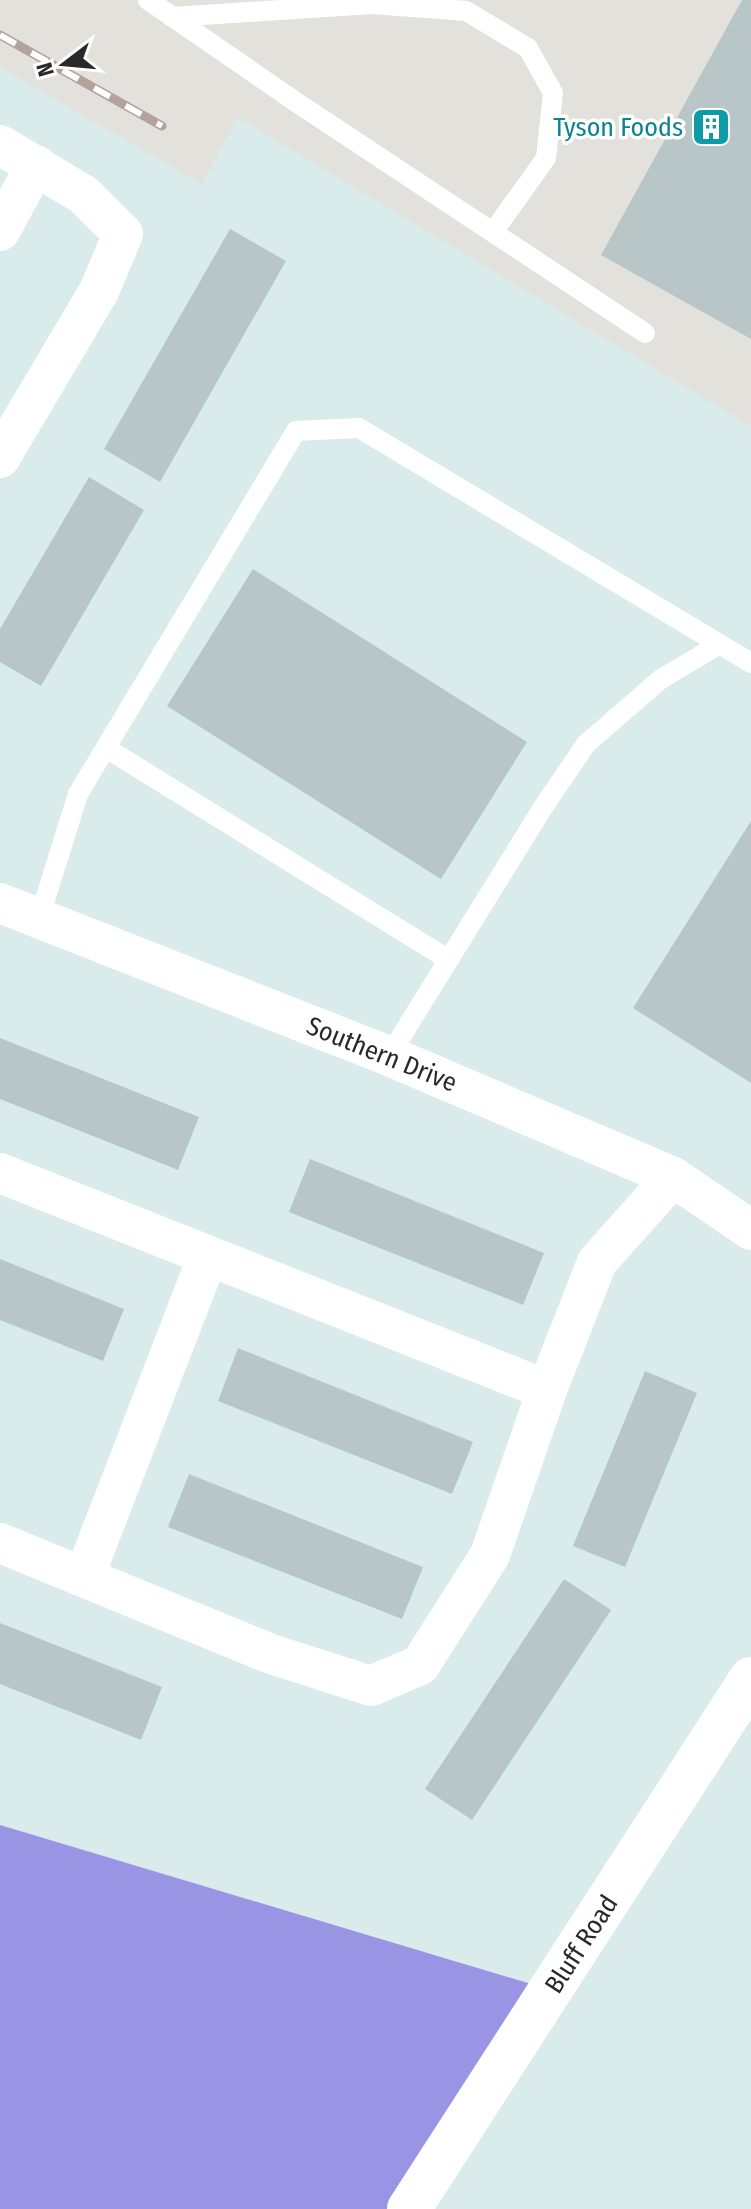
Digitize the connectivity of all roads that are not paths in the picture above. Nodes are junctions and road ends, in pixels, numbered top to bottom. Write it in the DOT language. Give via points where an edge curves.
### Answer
graph roads {
  1 [pos="148,0"];
  2 [pos="172,17"];
  3 [pos="0,145"];
  4 [pos="36,165"];
  5 [pos="0,231"];
  6 [pos="493,232"];
  7 [pos="645,333"];
  8 [pos="0,458"];
  9 [pos="720,644"];
  10 [pos="751,663"];
  11 [pos="106,748"];
  12 [pos="0,903"];
  13 [pos="39,919"];
  14 [pos="449,960"];
  15 [pos="389,1056"];
  16 [pos="0,1173"];
  17 [pos="673,1177"];
  18 [pos="751,1230"];
  19 [pos="208,1256"];
  20 [pos="547,1390"];
  21 [pos="0,1543"];
  22 [pos="84,1577"];
  23 [pos="751,1679"];
  24 [pos="409,2209"];
  1 -- 2 [label="lane"];
  2 -- 6 [label="lane"];
  2 -- 6 [label="lane" via="372,4 466,11 528,48 553,93 546,158"];
  3 -- 4 [label="street"];
  4 -- 5 [label="street"];
  4 -- 8 [label="street" via="84,195 123,234 99,291"];
  6 -- 7 [label="lane"];
  9 -- 10 [label="lane"];
  9 -- 11 [label="lane" via="359,428 296,431"];
  9 -- 14 [label="lane" via="661,679 586,744"];
  11 -- 13 [label="lane" via="78,794"];
  11 -- 14 [label="lane"];
  12 -- 13 [label="street, Southern Drive"];
  13 -- 15 [label="street, Southern Drive"];
  14 -- 15 [label="lane"];
  15 -- 17 [label="street, Southern Drive"];
  16 -- 19 [label="street"];
  17 -- 18 [label="street, Southern Drive"];
  17 -- 20 [label="street" via="597,1262"];
  19 -- 20 [label="street"];
  19 -- 22 [label="street"];
  20 -- 22 [label="street" via="490,1555 420,1665 371,1686 271,1654"];
  21 -- 22 [label="street"];
  23 -- 24 [label="main road, Bluff Road"];
}
